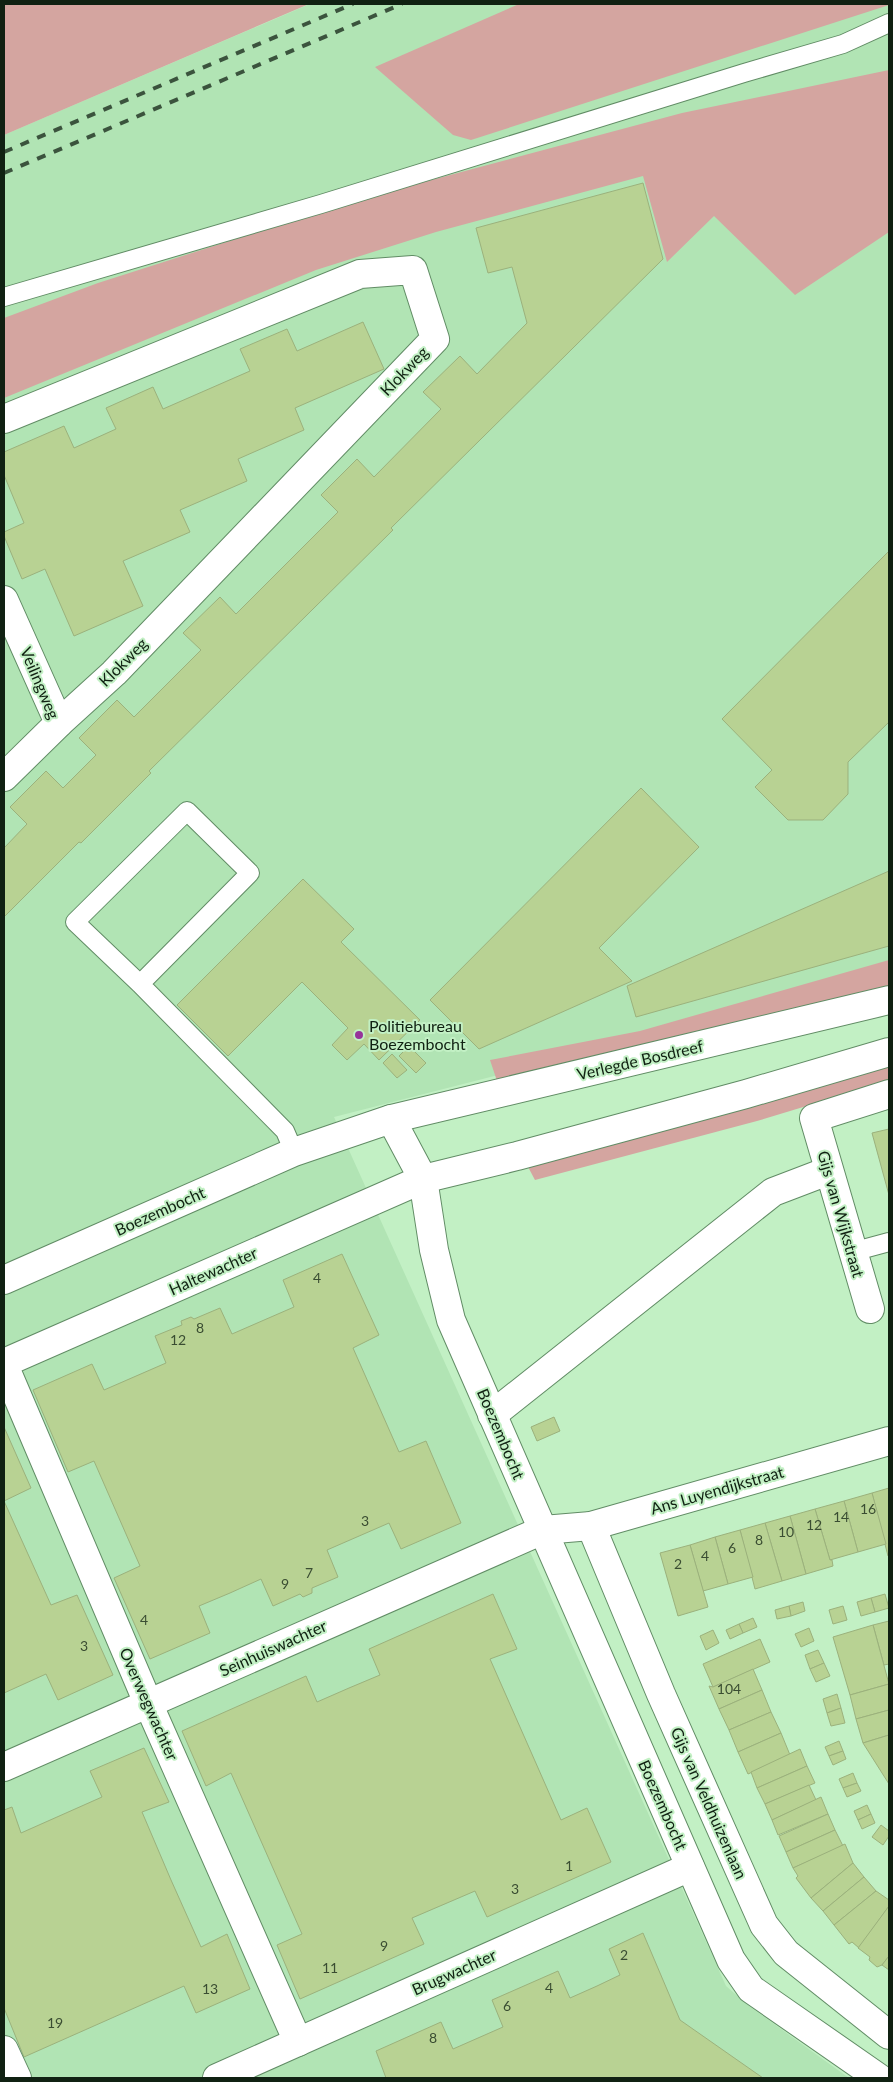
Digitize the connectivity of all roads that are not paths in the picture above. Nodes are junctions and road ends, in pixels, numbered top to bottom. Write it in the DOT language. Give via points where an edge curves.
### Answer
graph roads {
  1 [pos="889,23"];
  2 [pos="4,297"];
  3 [pos="4,419"];
  4 [pos="4,600"];
  5 [pos="58,723"];
  6 [pos="4,777"];
  7 [pos="140,984"];
  8 [pos="889,1000"];
  9 [pos="889,1052"];
  10 [pos="889,1094"];
  11 [pos="391,1119"];
  12 [pos="294,1152"];
  13 [pos="828,1171"];
  14 [pos="423,1179"];
  15 [pos="889,1242"];
  16 [pos="852,1252"];
  17 [pos="4,1280"];
  18 [pos="870,1309"];
  19 [pos="4,1364"];
  20 [pos="492,1415"];
  21 [pos="889,1441"];
  22 [pos="591,1526"];
  23 [pos="542,1530"];
  24 [pos="148,1703"];
  25 [pos="4,1767"];
  26 [pos="690,1867"];
  27 [pos="889,2035"];
  28 [pos="298,2042"];
  29 [pos="4,2050"];
  30 [pos="872,2076"];
  31 [pos="17,2078"];
  32 [pos="218,2078"];
  1 -- 2 [label="lane" via="843,44"];
  3 -- 5 [label="street, Klokweg" via="360,274 413,270 434,339 114,673"];
  4 -- 5 [label="street, Veilingweg"];
  5 -- 6 [label="street, Veilingweg"];
  7 -- 7 [label="lane" via="75,922 187,811 250,873"];
  7 -- 12 [label="lane" via="285,1131"];
  8 -- 11 [label="street, Verlegde Bosdreef"];
  9 -- 14 [label="street" via="746,1094"];
  10 -- 13 [label="street, Gijs van Wijkstraat" via="814,1118"];
  11 -- 12 [label="street, Boezembocht"];
  11 -- 14 [label="street, Boezembocht"];
  12 -- 17 [label="street, Boezembocht"];
  13 -- 16 [label="street, Gijs van Wijkstraat"];
  13 -- 20 [label="street" via="773,1192"];
  14 -- 19 [label="street, Haltewachter"];
  14 -- 20 [label="street, Boezembocht" via="434,1250 451,1320"];
  15 -- 16 [label="lane"];
  16 -- 18 [label="street, Gijs van Wijkstraat"];
  19 -- 24 [label="street, Overwegwachter"];
  20 -- 23 [label="street, Boezembocht"];
  21 -- 22 [label="street, Ans Luyendijkstraat"];
  22 -- 23 [label="street, Ans Luyendijkstraat"];
  22 -- 27 [label="street, Gijs van Veldhuizenlaan" via="661,1694 764,1925 786,1953"];
  23 -- 24 [label="street, Seinhuiswachter"];
  23 -- 26 [label="street, Boezembocht"];
  24 -- 25 [label="street, Seinhuiswachter"];
  24 -- 28 [label="street, Overwegwachter"];
  26 -- 28 [label="street, Brugwachter"];
  26 -- 30 [label="street, Boezembocht" via="730,1960 751,1989"];
  28 -- 32 [label="street, Brugwachter"];
  29 -- 31 [label="street"];
}
